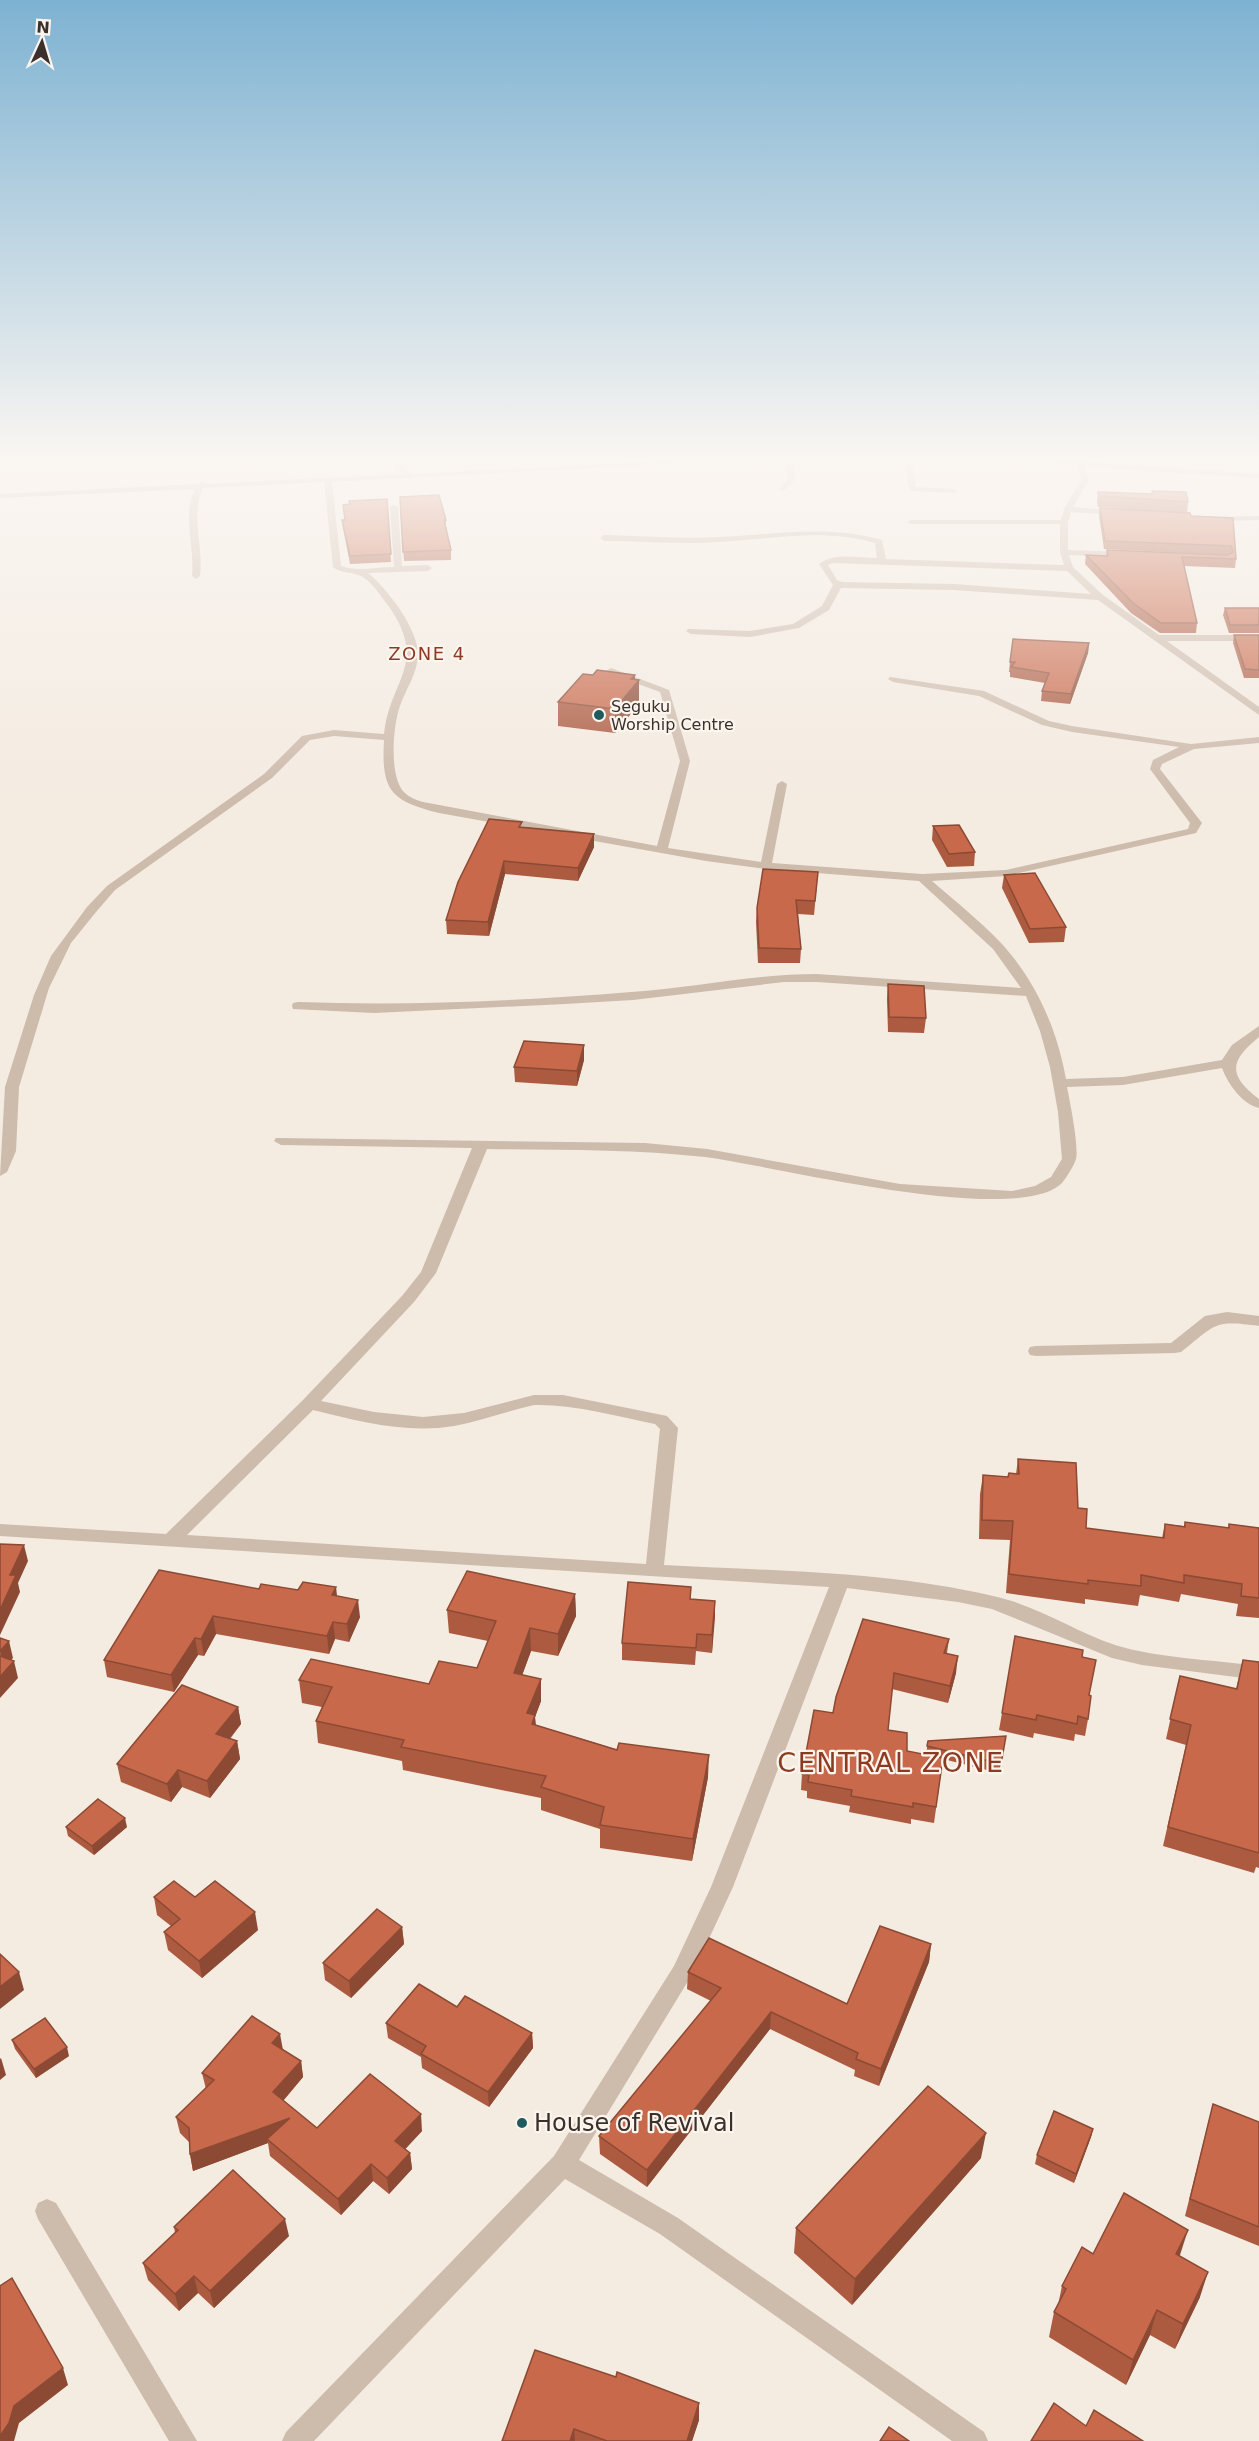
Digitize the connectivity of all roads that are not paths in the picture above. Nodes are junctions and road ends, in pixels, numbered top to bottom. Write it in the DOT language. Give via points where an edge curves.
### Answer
graph roads {
  1 [pos="367,575"];
  2 [pos="830,575"];
  3 [pos="1076,575"];
  4 [pos="838,584"];
  5 [pos="1100,597"];
  6 [pos="691,631"];
  7 [pos="1157,638"];
  8 [pos="1259,638"];
  9 [pos="611,671"];
  10 [pos="893,679"];
  11 [pos="1259,712"];
  12 [pos="388,737"];
  13 [pos="1259,740"];
  14 [pos="1189,746"];
  15 [pos="782,784"];
  16 [pos="661,850"];
  17 [pos="766,866"];
  18 [pos="922,878"];
  19 [pos="1031,992"];
  20 [pos="298,1006"];
  21 [pos="1259,1030"];
  22 [pos="1227,1063"];
  23 [pos="1060,1083"];
  24 [pos="1259,1104"];
  25 [pos="281,1141"];
  26 [pos="482,1145"];
  27 [pos="0,1172"];
  28 [pos="1259,1321"];
  29 [pos="1036,1351"];
  30 [pos="309,1404"];
  31 [pos="0,1530"];
  32 [pos="170,1541"];
  33 [pos="654,1571"];
  34 [pos="841,1581"];
  35 [pos="1259,1673"];
  36 [pos="563,2164"];
  37 [pos="47,2211"];
  38 [pos="184,2441"];
  39 [pos="295,2441"];
  40 [pos="975,2441"];
  1 -- 12 [label="street" via="404,622 414,652"];
  2 -- 4 [label="street"];
  3 -- 5 [label="street"];
  4 -- 5 [label="street"];
  4 -- 6 [label="street" via="826,608 796,626 750,634"];
  5 -- 7 [label="street"];
  7 -- 8 [label="street"];
  7 -- 11 [label="street"];
  9 -- 16 [label="street" via="664,690 677,731 685,761"];
  10 -- 14 [label="street" via="981,693 1031,717 1072,729"];
  12 -- 16 [label="street" via="392,777 399,794 417,804"];
  12 -- 27 [label="street" via="334,733 306,738 268,776 111,888 90,910 65,942 45,981 18,1063 12,1091 12,1149"];
  13 -- 14 [label="street"];
  14 -- 18 [label="street" via="1167,754 1155,769 1196,823 1192,831 1006,873"];
  15 -- 17 [label="street"];
  16 -- 17 [label="street"];
  17 -- 18 [label="street"];
  18 -- 19 [label="street" via="997,946"];
  19 -- 20 [label="street" via="784,978 611,998 406,1008"];
  19 -- 23 [label="street" via="1047,1031"];
  21 -- 22 [label="street" via="1232,1053"];
  22 -- 23 [label="street" via="1146,1077"];
  22 -- 24 [label="street" via="1230,1074"];
  23 -- 26 [label="street" via="1069,1159 1056,1180 1039,1190 1012,1195 900,1188 707,1153 656,1148"];
  25 -- 26 [label="street"];
  26 -- 30 [label="street" via="428,1273"];
  28 -- 29 [label="street" via="1227,1317 1211,1320 1175,1348"];
  30 -- 32 [label="street"];
  30 -- 33 [label="street" via="378,1419 439,1422 483,1415 534,1400 559,1400 661,1420 669,1428"];
  31 -- 32 [label="street"];
  32 -- 33 [label="street"];
  33 -- 34 [label="street"];
  34 -- 35 [label="street" via="996,1603 1112,1651"];
  34 -- 36 [label="street" via="722,1887 682,1973"];
  36 -- 39 [label="street"];
  36 -- 40 [label="street" via="669,2226"];
  37 -- 38 [label="street"];
}
